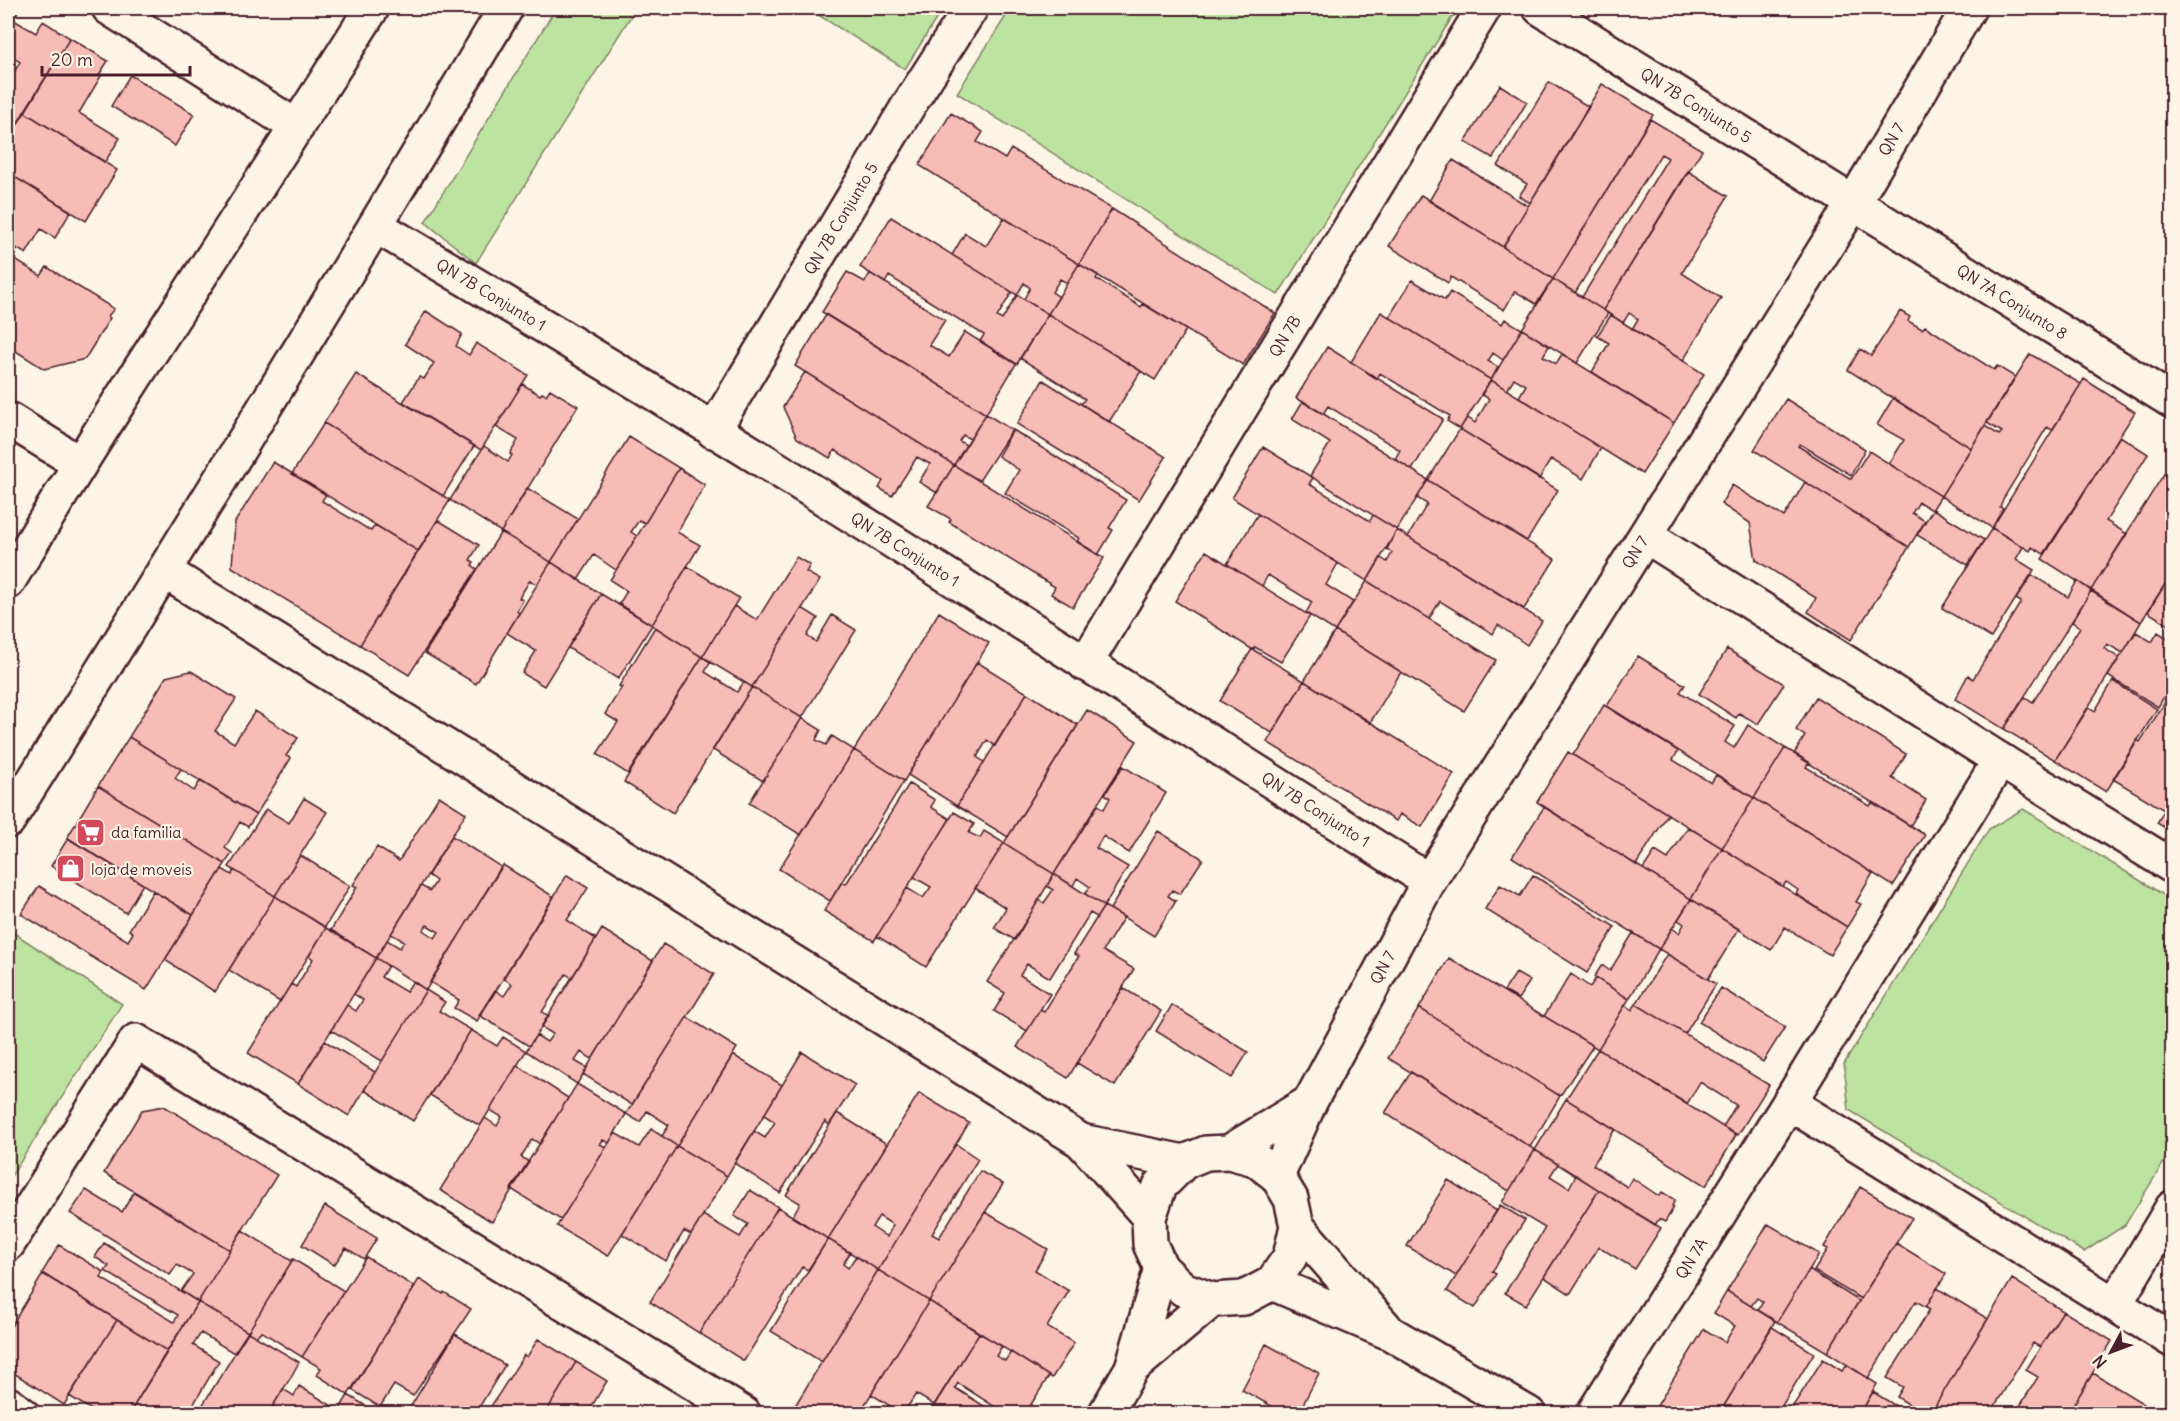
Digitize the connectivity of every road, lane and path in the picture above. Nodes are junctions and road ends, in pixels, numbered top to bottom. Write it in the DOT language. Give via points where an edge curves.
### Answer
graph roads {
  1 [pos="109,8"];
  2 [pos="372,8"];
  3 [pos="506,8"];
  4 [pos="971,8"];
  5 [pos="1484,8"];
  6 [pos="1540,8"];
  7 [pos="1970,8"];
  8 [pos="297,127"];
  9 [pos="1854,202"];
  10 [pos="376,226"];
  11 [pos="2172,401"];
  12 [pos="8,418"];
  13 [pos="713,431"];
  14 [pos="79,463"];
  15 [pos="1646,536"];
  16 [pos="164,571"];
  17 [pos="8,582"];
  18 [pos="1085,664"];
  19 [pos="2000,760"];
  20 [pos="8,821"];
  21 [pos="2172,866"];
  22 [pos="1429,881"];
  23 [pos="1310,1102"];
  24 [pos="1789,1103"];
  25 [pos="1081,1141"];
  26 [pos="1229,1152"];
  27 [pos="1184,1162"];
  28 [pos="1277,1176"];
  29 [pos="2172,1208"];
  30 [pos="1149,1217"];
  31 [pos="1297,1226"];
  32 [pos="8,1244"];
  33 [pos="1161,1268"];
  34 [pos="1272,1283"];
  35 [pos="1212,1300"];
  36 [pos="2115,1304"];
  37 [pos="1390,1333"];
  38 [pos="2172,1340"];
  39 [pos="1132,1368"];
  40 [pos="8,1404"];
  41 [pos="22,1413"];
  42 [pos="744,1413"];
  43 [pos="1106,1413"];
  44 [pos="1529,1413"];
  45 [pos="1593,1413"];
  1 -- 8 [label="street"];
  2 -- 8 [label="street"];
  3 -- 10 [label="street"];
  4 -- 13 [label="street, QN 7B Conjunto 5"];
  5 -- 18 [label="street, QN 7B"];
  6 -- 9 [label="street, QN 7B Conjunto 5"];
  7 -- 9 [label="street, QN 7"];
  8 -- 14 [label="street"];
  9 -- 11 [label="street, QN 7A Conjunto 8"];
  9 -- 15 [label="street, QN 7"];
  10 -- 13 [label="street, QN 7B Conjunto 1"];
  10 -- 16 [label="street"];
  12 -- 14 [label="street"];
  13 -- 18 [label="street, QN 7B Conjunto 1"];
  14 -- 17 [label="street"];
  15 -- 19 [label="street"];
  15 -- 22 [label="street, QN 7"];
  16 -- 20 [label="street"];
  16 -- 25 [label="street"];
  18 -- 22 [label="street, QN 7B Conjunto 1"];
  19 -- 21 [label="street"];
  19 -- 24 [label="street, QN 7A"];
  22 -- 23 [label="street, QN 7"];
  23 -- 26 [label="street"];
  23 -- 28 [label="street, QN 7"];
  24 -- 36 [label="street"];
  24 -- 45 [label="street, QN 7A"];
  25 -- 27 [label="street"];
  25 -- 30 [label="street"];
  26 -- 27 [label="street" via="1206,1153"];
  26 -- 28 [label="street" via="1256,1159"];
  27 -- 30 [label="street" via="1160,1186"];
  28 -- 31 [label="street" via="1292,1199"];
  29 -- 36 [label="street"];
  30 -- 33 [label="street" via="1150,1244"];
  31 -- 34 [label="street" via="1290,1257"];
  31 -- 37 [label="street"];
  32 -- 42 [label="street" via="135,1041"];
  33 -- 35 [label="street" via="1183,1289"];
  33 -- 39 [label="street"];
  34 -- 35 [label="street" via="1244,1298"];
  34 -- 37 [label="street"];
  35 -- 39 [label="street"];
  36 -- 38 [label="street"];
  37 -- 44 [label="street"];
  39 -- 43 [label="street"];
  40 -- 41 [label="street"];
}
